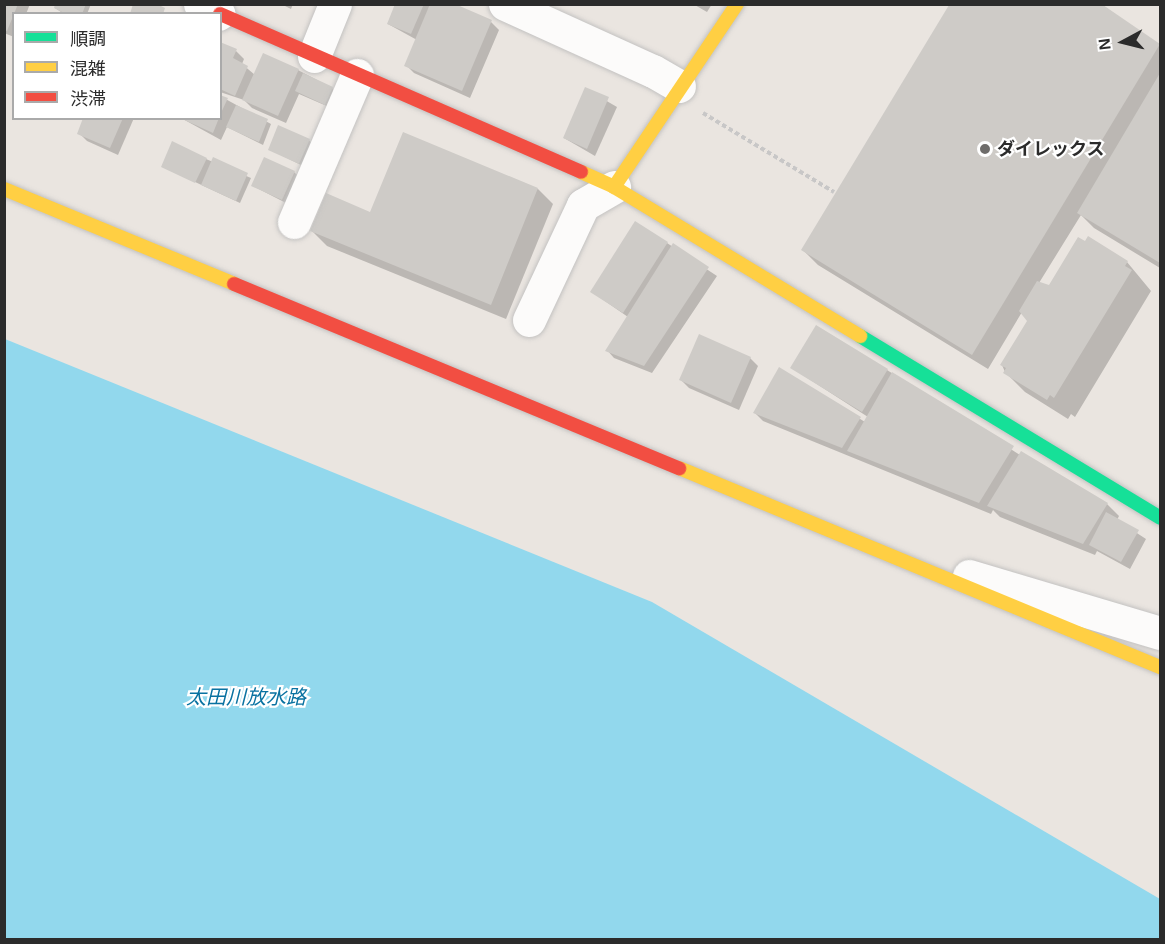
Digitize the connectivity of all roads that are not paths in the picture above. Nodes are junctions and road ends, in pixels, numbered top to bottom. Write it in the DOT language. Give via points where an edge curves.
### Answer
graph roads {
  1 [pos="200,4"];
  2 [pos="335,4"];
  3 [pos="505,4"];
  4 [pos="737,4"];
  5 [pos="216,12"];
  6 [pos="222,15"];
  7 [pos="314,56"];
  8 [pos="357,75"];
  9 [pos="679,86"];
  10 [pos="614,187"];
  11 [pos="4,189"];
  12 [pos="294,222"];
  13 [pos="529,320"];
  14 [pos="1160,516"];
  15 [pos="864,547"];
  16 [pos="1161,633"];
  17 [pos="1161,667"];
  1 -- 5 [label="street"];
  2 -- 7 [label="street"];
  3 -- 9 [label="street" via="653,70"];
  4 -- 9 [label="street"];
  6 -- 7 [label="street"];
  7 -- 8 [label="street"];
  8 -- 10 [label="street"];
  8 -- 12 [label="street"];
  9 -- 10 [label="street"];
  10 -- 13 [label="street" via="583,205"];
  10 -- 14 [label="street"];
  11 -- 15 [label="street"];
  15 -- 16 [label="street"];
  15 -- 17 [label="street"];
}
